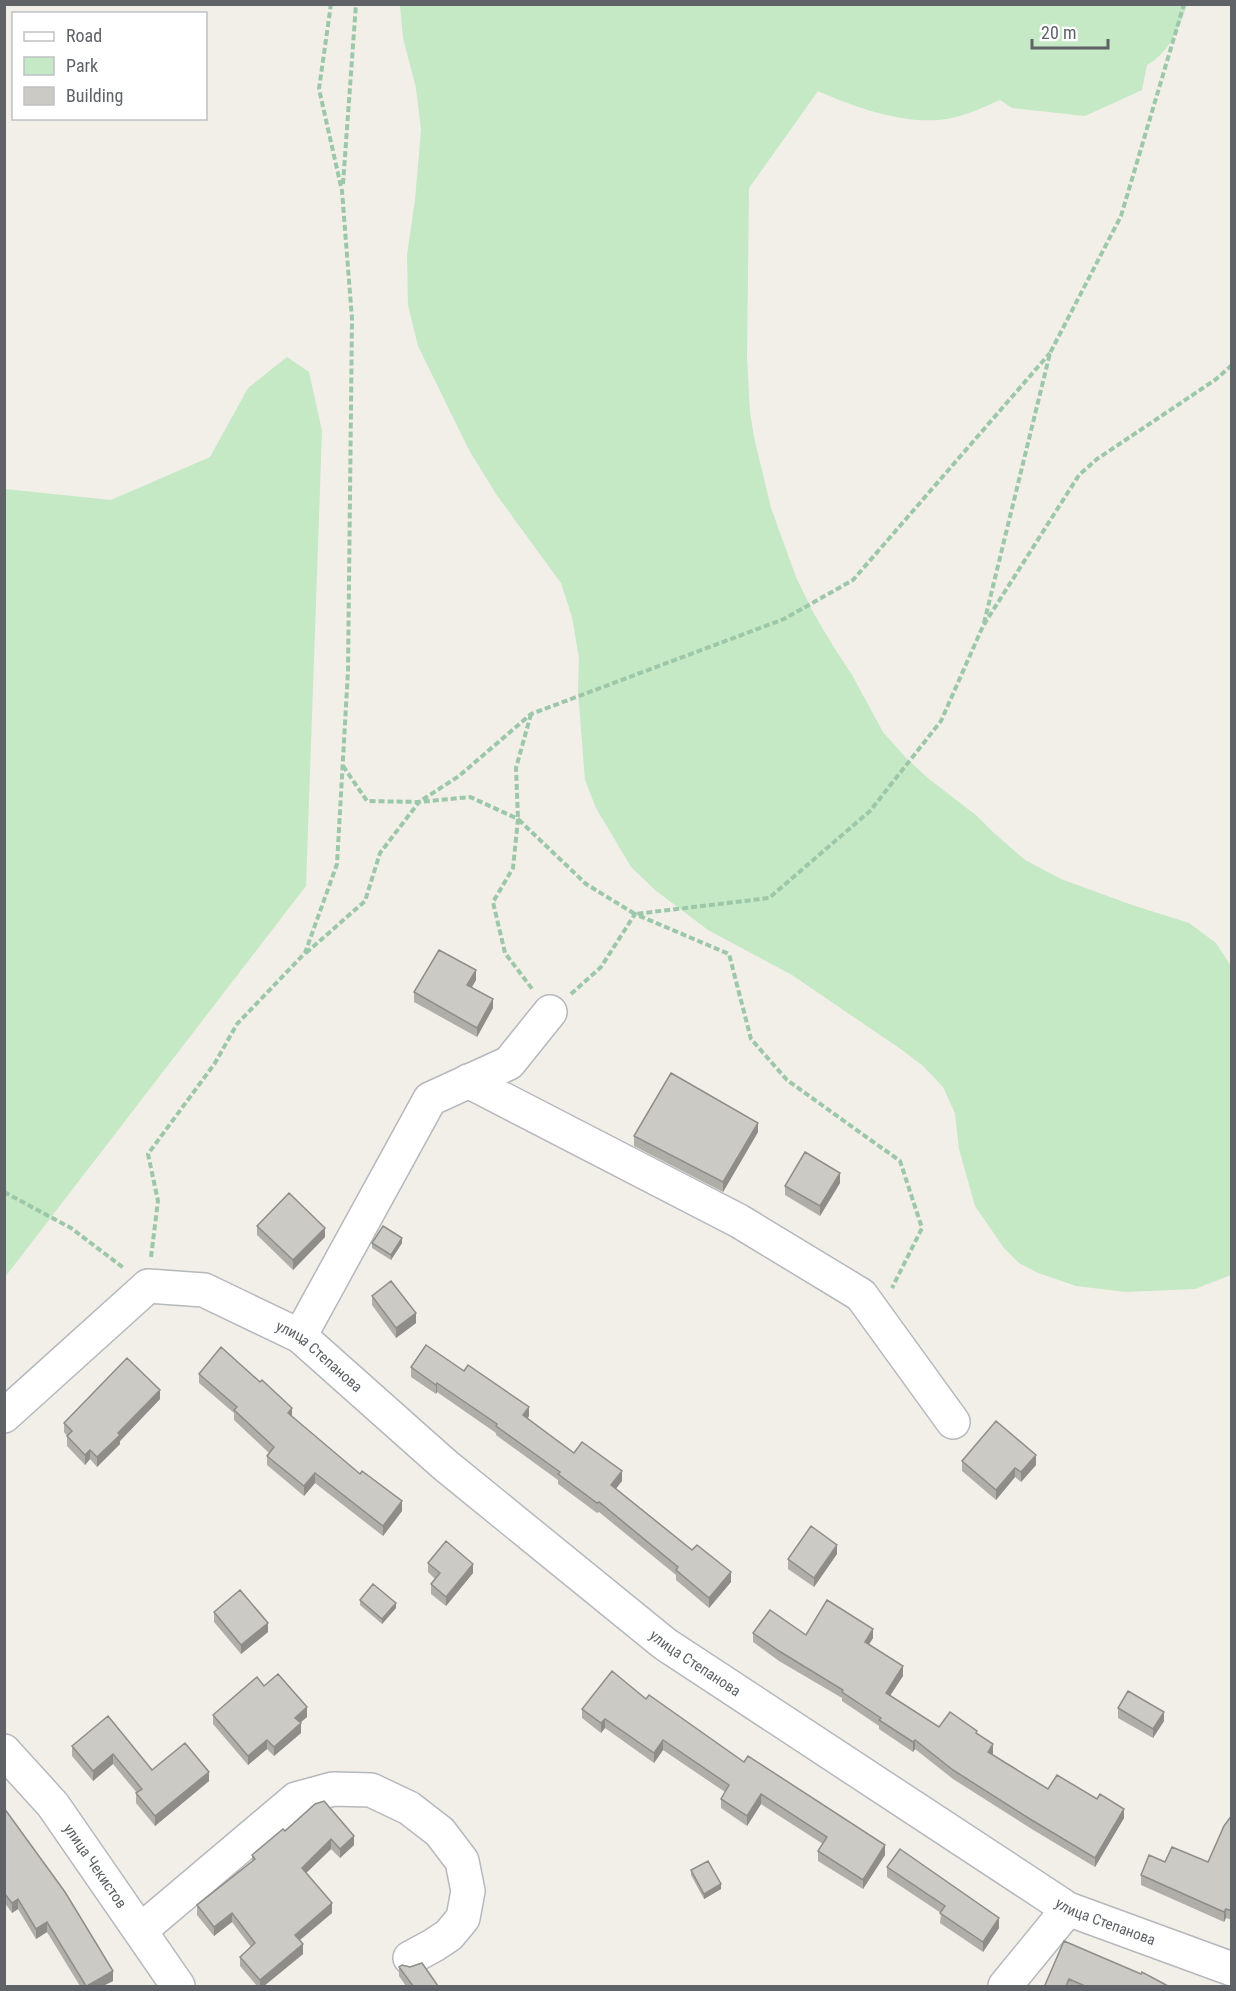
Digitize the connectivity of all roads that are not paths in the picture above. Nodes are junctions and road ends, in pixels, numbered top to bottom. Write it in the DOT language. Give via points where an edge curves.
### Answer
graph roads {
  1 [pos="550,1012"];
  2 [pos="468,1081"];
  3 [pos="300,1336"];
  4 [pos="4,1416"];
  5 [pos="953,1422"];
  6 [pos="4,1751"];
  7 [pos="1068,1909"];
  8 [pos="141,1930"];
  9 [pos="410,1958"];
  10 [pos="1232,1969"];
  11 [pos="178,1986"];
  12 [pos="1005,1986"];
  1 -- 2 [label="street" via="509,1063"];
  2 -- 3 [label="street" via="430,1099"];
  2 -- 5 [label="street" via="739,1221 861,1295"];
  3 -- 4 [label="street, улица Степанова" via="204,1290 148,1286"];
  3 -- 7 [label="street, улица Степанова" via="445,1465 665,1644"];
  6 -- 8 [label="street, улица Чекистов" via="53,1805"];
  7 -- 10 [label="street, улица Степанова"];
  7 -- 12 [label="street"];
  8 -- 9 [label="street" via="296,1799 333,1790 371,1790 409,1808 440,1832 462,1861 468,1891 464,1918 449,1935"];
  8 -- 11 [label="street, улица Чекистов"];
}
